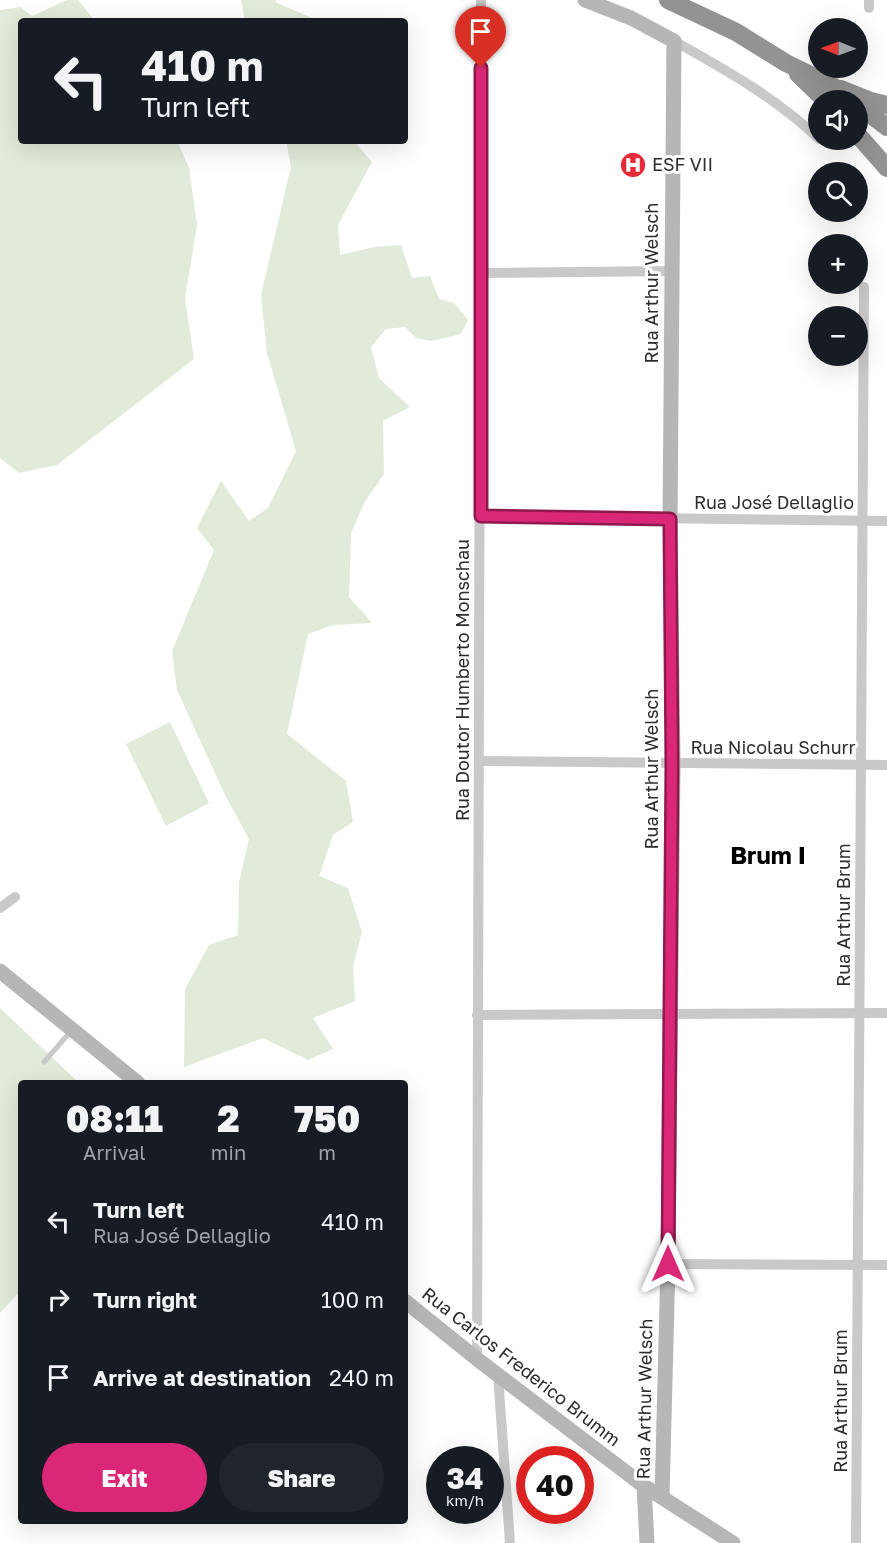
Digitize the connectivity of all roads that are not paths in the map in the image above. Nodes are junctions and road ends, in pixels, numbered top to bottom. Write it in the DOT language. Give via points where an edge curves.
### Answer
graph roads {
  1 [pos="481,0"];
  2 [pos="585,0"];
  3 [pos="668,0"];
  4 [pos="674,41"];
  5 [pos="824,90"];
  6 [pos="868,100"];
  7 [pos="887,105"];
  8 [pos="868,113"];
  9 [pos="887,127"];
  10 [pos="808,130"];
  11 [pos="868,146"];
  12 [pos="887,168"];
  13 [pos="672,271"];
  14 [pos="480,273"];
  15 [pos="864,294"];
  16 [pos="481,516"];
  17 [pos="670,519"];
  18 [pos="862,520"];
  19 [pos="887,521"];
  20 [pos="479,761"];
  21 [pos="672,764"];
  22 [pos="861,764"];
  23 [pos="887,765"];
  24 [pos="15,897"];
  25 [pos="0,908"];
  26 [pos="0,971"];
  27 [pos="669,1013"];
  28 [pos="860,1013"];
  29 [pos="887,1013"];
  30 [pos="477,1015"];
  31 [pos="72,1029"];
  32 [pos="44,1062"];
  33 [pos="134,1080"];
  34 [pos="668,1264"];
  35 [pos="858,1265"];
  36 [pos="887,1265"];
  37 [pos="408,1303"];
  38 [pos="477,1359"];
  39 [pos="498,1375"];
  40 [pos="644,1486"];
  41 [pos="662,1497"];
  42 [pos="510,1543"];
  43 [pos="647,1543"];
  44 [pos="733,1543"];
  45 [pos="856,1543"];
  1 -- 14 [label="street, Rua Doutor Humberto Monschau"];
  2 -- 4 [label="street"];
  3 -- 5 [label="highway" via="736,32"];
  4 -- 10 [label="street" via="766,95"];
  4 -- 13 [label="street, Rua Arthur Welsch"];
  6 -- 7 [label="highway"];
  8 -- 9 [label="highway"];
  11 -- 12 [label="highway"];
  13 -- 14 [label="street"];
  13 -- 17 [label="street, Rua Arthur Welsch"];
  14 -- 16 [label="street, Rua Doutor Humberto Monschau"];
  15 -- 18 [label="street, Rua Arthur Brum"];
  16 -- 17 [label="street, Rua José Dellaglio"];
  16 -- 20 [label="street, Rua Doutor Humberto Monschau"];
  17 -- 18 [label="street, Rua José Dellaglio"];
  17 -- 21 [label="street, Rua Arthur Welsch"];
  18 -- 19 [label="street, Rua José Dellaglio"];
  18 -- 22 [label="street, Rua Arthur Brum"];
  20 -- 21 [label="street, Rua Nicolau Schurr"];
  20 -- 30 [label="street, Rua Doutor Humberto Monschau"];
  21 -- 22 [label="street, Rua Nicolau Schurr"];
  21 -- 27 [label="street, Rua Arthur Welsch"];
  22 -- 23 [label="street, Rua Nicolau Schurr"];
  22 -- 28 [label="street, Rua Arthur Brum"];
  24 -- 25 [label="street"];
  26 -- 31 [label="street"];
  27 -- 28 [label="street"];
  27 -- 30 [label="street"];
  27 -- 34 [label="street, Rua Arthur Welsch"];
  28 -- 29 [label="street"];
  28 -- 35 [label="street, Rua Arthur Brum"];
  30 -- 38 [label="street, Rua Doutor Humberto Monschau"];
  31 -- 32 [label="lane"];
  31 -- 33 [label="street"];
  34 -- 35 [label="street"];
  34 -- 41 [label="street, Rua Arthur Welsch"];
  35 -- 36 [label="street"];
  35 -- 45 [label="street, Rua Arthur Brum"];
  37 -- 38 [label="street, Rua Carlos Frederico Brumm"];
  38 -- 39 [label="street, Rua Carlos Frederico Brumm"];
  39 -- 40 [label="street, Rua Carlos Frederico Brumm"];
  39 -- 42 [label="street"];
  40 -- 41 [label="street, Rua Carlos Frederico Brumm"];
  40 -- 43 [label="street"];
  41 -- 44 [label="street, Rua Carlos Frederico Brumm"];
}
